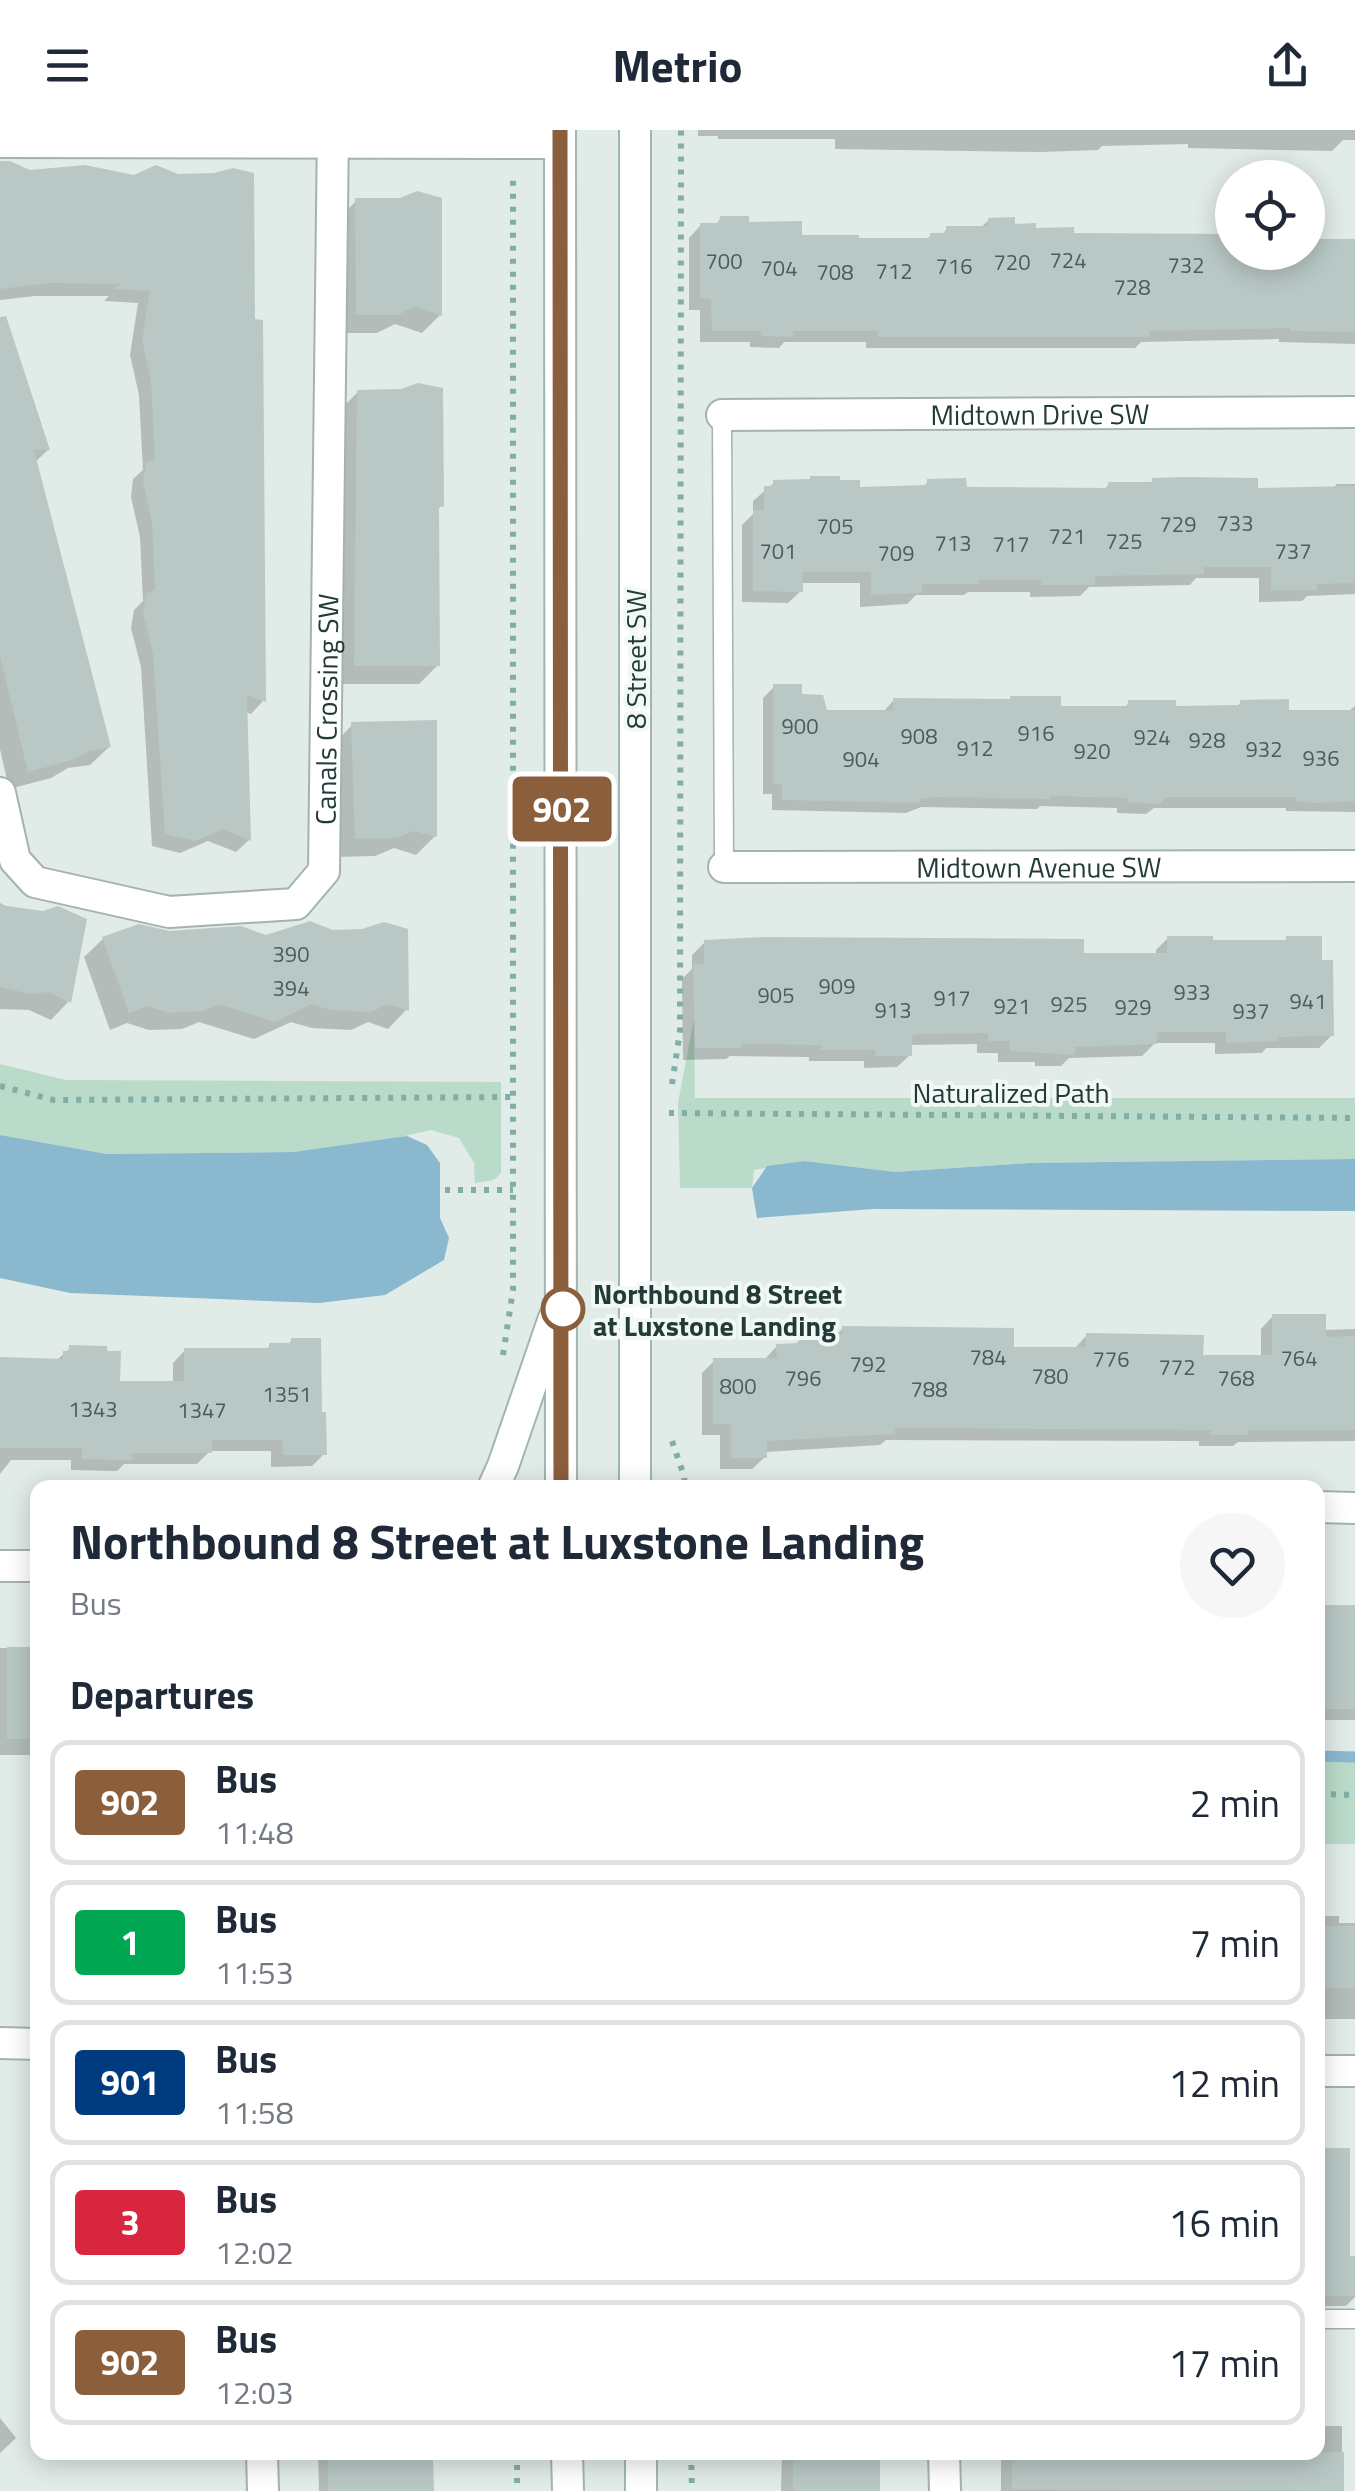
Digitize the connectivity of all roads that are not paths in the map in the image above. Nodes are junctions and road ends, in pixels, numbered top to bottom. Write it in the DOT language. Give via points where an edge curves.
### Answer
graph roads {
  1 [pos="635,130"];
  2 [pos="333,136"];
  3 [pos="560,136"];
  4 [pos="0,142"];
  5 [pos="1355,412"];
  6 [pos="722,415"];
  7 [pos="0,794"];
  8 [pos="1355,866"];
  9 [pos="724,867"];
  10 [pos="563,1292"];
  11 [pos="496,1480"];
  12 [pos="560,1480"];
  13 [pos="635,1480"];
  14 [pos="1325,1507"];
  15 [pos="1355,1508"];
  16 [pos="0,1566"];
  17 [pos="30,1566"];
  18 [pos="0,2044"];
  19 [pos="30,2044"];
  20 [pos="1325,2071"];
  21 [pos="1355,2071"];
  22 [pos="1325,2319"];
  23 [pos="1355,2319"];
  24 [pos="262,2460"];
  25 [pos="568,2460"];
  26 [pos="641,2460"];
  27 [pos="944,2460"];
  28 [pos="263,2491"];
  29 [pos="568,2491"];
  30 [pos="641,2491"];
  31 [pos="944,2491"];
  1 -- 13 [label="street, 8 Street SW"];
  2 -- 3 [label="street"];
  2 -- 4 [label="street"];
  2 -- 7 [label="street, Canals Crossing SW" via="324,871 296,904 169,912 35,882 15,860"];
  3 -- 10 [label="street"];
  5 -- 6 [label="street, Midtown Drive SW"];
  6 -- 9 [label="lane"];
  8 -- 9 [label="street, Midtown Avenue SW"];
  10 -- 11 [label="street"];
  10 -- 12 [label="street"];
  14 -- 15 [label="street"];
  16 -- 17 [label="street"];
  18 -- 19 [label="street"];
  20 -- 21 [label="street"];
  22 -- 23 [label="lane"];
  24 -- 28 [label="street"];
  25 -- 29 [label="street"];
  26 -- 30 [label="street"];
  27 -- 31 [label="street"];
}
